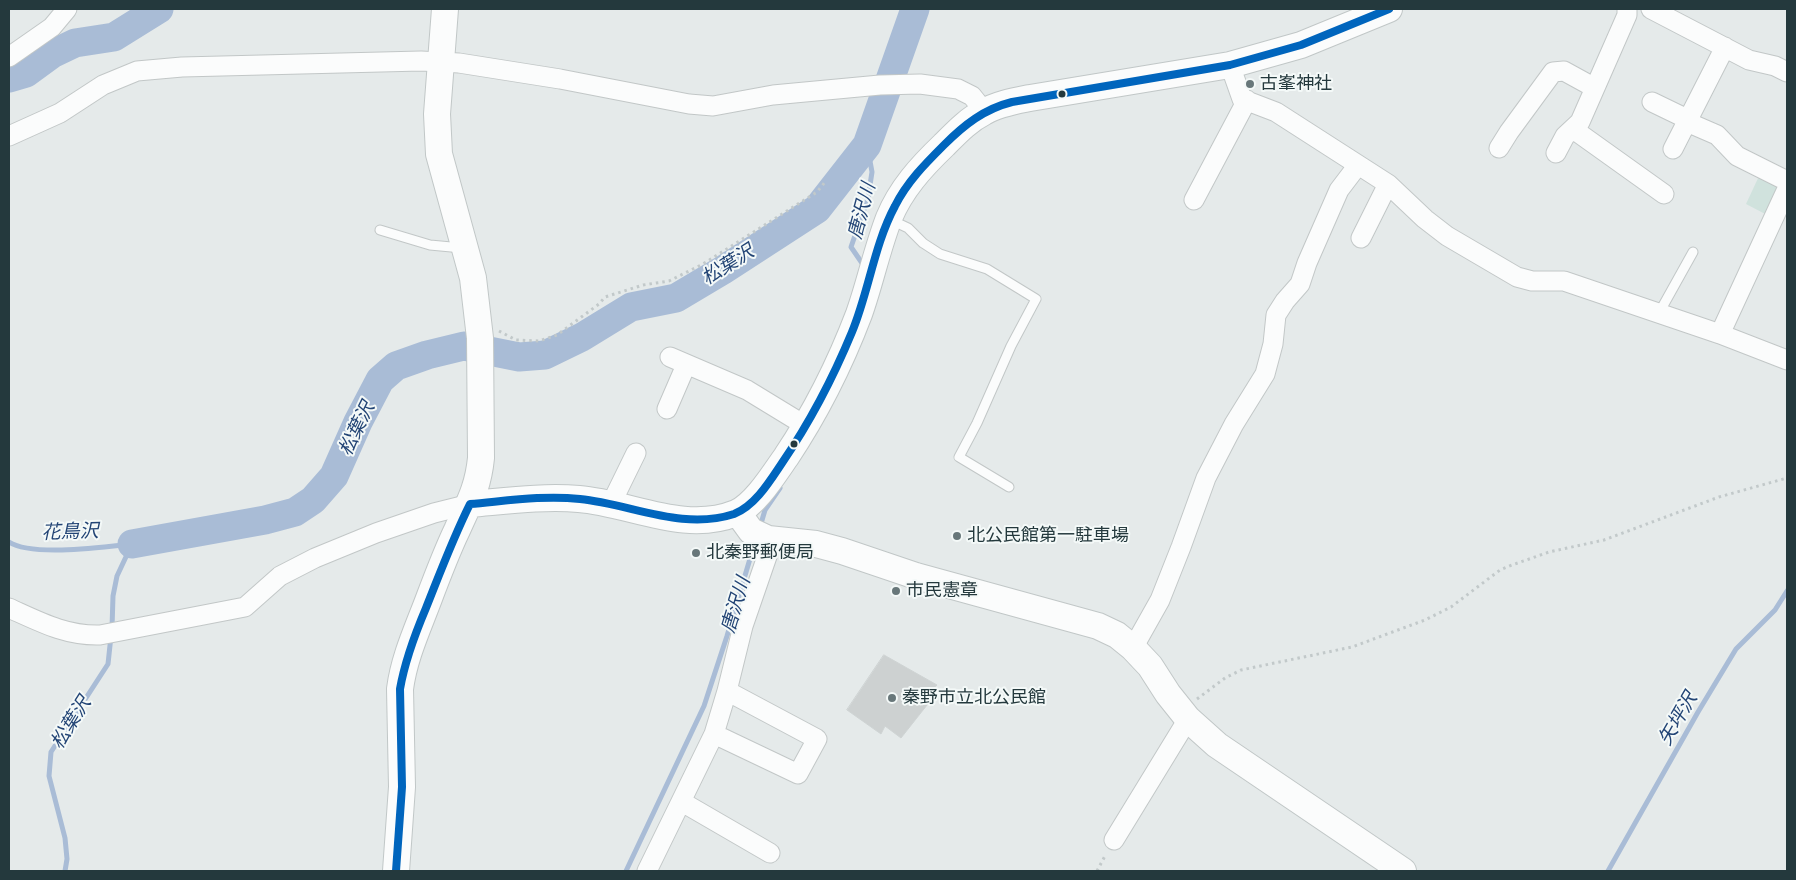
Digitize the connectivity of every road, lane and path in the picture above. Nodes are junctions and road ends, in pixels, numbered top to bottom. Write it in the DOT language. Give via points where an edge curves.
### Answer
graph roads {
  1 [pos="67,9"];
  2 [pos="445,9"];
  3 [pos="1389,9"];
  4 [pos="1627,9"];
  5 [pos="1651,9"];
  6 [pos="1725,47"];
  7 [pos="9,57"];
  8 [pos="441,62"];
  9 [pos="1230,65"];
  10 [pos="1787,72"];
  11 [pos="1595,88"];
  12 [pos="1247,100"];
  13 [pos="1652,102"];
  14 [pos="984,111"];
  15 [pos="1687,122"];
  16 [pos="1573,129"];
  17 [pos="9,136"];
  18 [pos="1499,148"];
  19 [pos="1673,149"];
  20 [pos="1556,153"];
  21 [pos="1358,165"];
  22 [pos="1787,181"];
  23 [pos="825,182"];
  24 [pos="1388,184"];
  25 [pos="1787,189"];
  26 [pos="1664,194"];
  27 [pos="1194,200"];
  28 [pos="889,219"];
  29 [pos="380,230"];
  30 [pos="1361,238"];
  31 [pos="465,248"];
  32 [pos="1694,252"];
  33 [pos="1659,312"];
  34 [pos="1720,334"];
  35 [pos="480,343"];
  36 [pos="1787,360"];
  37 [pos="667,409"];
  38 [pos="806,426"];
  39 [pos="636,453"];
  40 [pos="1787,478"];
  41 [pos="1009,486"];
  42 [pos="470,504"];
  43 [pos="611,504"];
  44 [pos="757,530"];
  45 [pos="9,608"];
  46 [pos="1133,648"];
  47 [pos="727,691"];
  48 [pos="1185,715"];
  49 [pos="714,734"];
  50 [pos="682,802"];
  51 [pos="1114,840"];
  52 [pos="770,853"];
  53 [pos="1393,868"];
  54 [pos="396,871"];
  55 [pos="647,871"];
  1 -- 7 [label="street" via="52,26"];
  2 -- 8 [label="main road"];
  3 -- 9 [label="main road" via="1301,45"];
  4 -- 11 [label="street"];
  5 -- 6 [label="street"];
  6 -- 10 [label="street" via="1749,60"];
  6 -- 15 [label="street"];
  8 -- 14 [label="street" via="490,67 713,106 773,95 920,84 958,89 972,96"];
  8 -- 17 [label="street" via="182,67 137,71 103,85 60,113"];
  8 -- 31 [label="main road" via="437,114 439,154"];
  9 -- 12 [label="street" via="1242,99"];
  9 -- 14 [label="main road" via="1030,98"];
  11 -- 16 [label="street" via="1580,122"];
  11 -- 18 [label="street" via="1564,71 1553,72"];
  12 -- 21 [label="street" via="1276,112"];
  12 -- 27 [label="street"];
  13 -- 15 [label="street"];
  14 -- 28 [label="main road" via="959,129 918,171 901,194"];
  15 -- 19 [label="street"];
  15 -- 22 [label="street" via="1717,135 1737,156"];
  16 -- 20 [label="street"];
  16 -- 26 [label="street"];
  21 -- 24 [label="street"];
  21 -- 46 [label="street" via="1339,190 1300,284 1276,315 1265,374 1206,478 1160,600"];
  23 -- 35 [label="path" via="817,192 703,264 669,281 605,297 557,334 540,341 516,340 495,329"];
  24 -- 30 [label="street"];
  24 -- 33 [label="street" via="1446,236 1517,277 1532,281 1564,281"];
  25 -- 34 [label="street"];
  28 -- 38 [label="main road" via="835,372"];
  28 -- 41 [label="lane" via="908,228 940,254 987,269 1036,299 959,457"];
  29 -- 31 [label="lane" via="430,244"];
  31 -- 35 [label="main road" via="473,278"];
  32 -- 33 [label="lane"];
  33 -- 34 [label="street"];
  34 -- 36 [label="street"];
  35 -- 42 [label="main road" via="481,458"];
  37 -- 38 [label="street" via="678,361 747,390"];
  38 -- 44 [label="main road" via="758,496"];
  39 -- 43 [label="street"];
  40 -- 48 [label="path" via="1719,497 1604,540 1549,552 1512,565 1500,570 1451,607 1352,647 1241,670 1194,701"];
  42 -- 43 [label="main road" via="556,498"];
  42 -- 45 [label="street" via="376,533 315,558 280,576 245,607 83,636"];
  42 -- 54 [label="main road" via="408,652 402,676 402,787"];
  43 -- 44 [label="main road" via="688,521 714,520"];
  44 -- 46 [label="main road" via="842,551 916,576 1098,626"];
  44 -- 47 [label="street" via="744,626"];
  46 -- 48 [label="main road"];
  47 -- 49 [label="street"];
  47 -- 49 [label="street" via="817,739 798,774"];
  48 -- 51 [label="street"];
  48 -- 53 [label="main road" via="1216,745"];
  49 -- 50 [label="street"];
  50 -- 52 [label="street"];
  50 -- 55 [label="street"];
}
